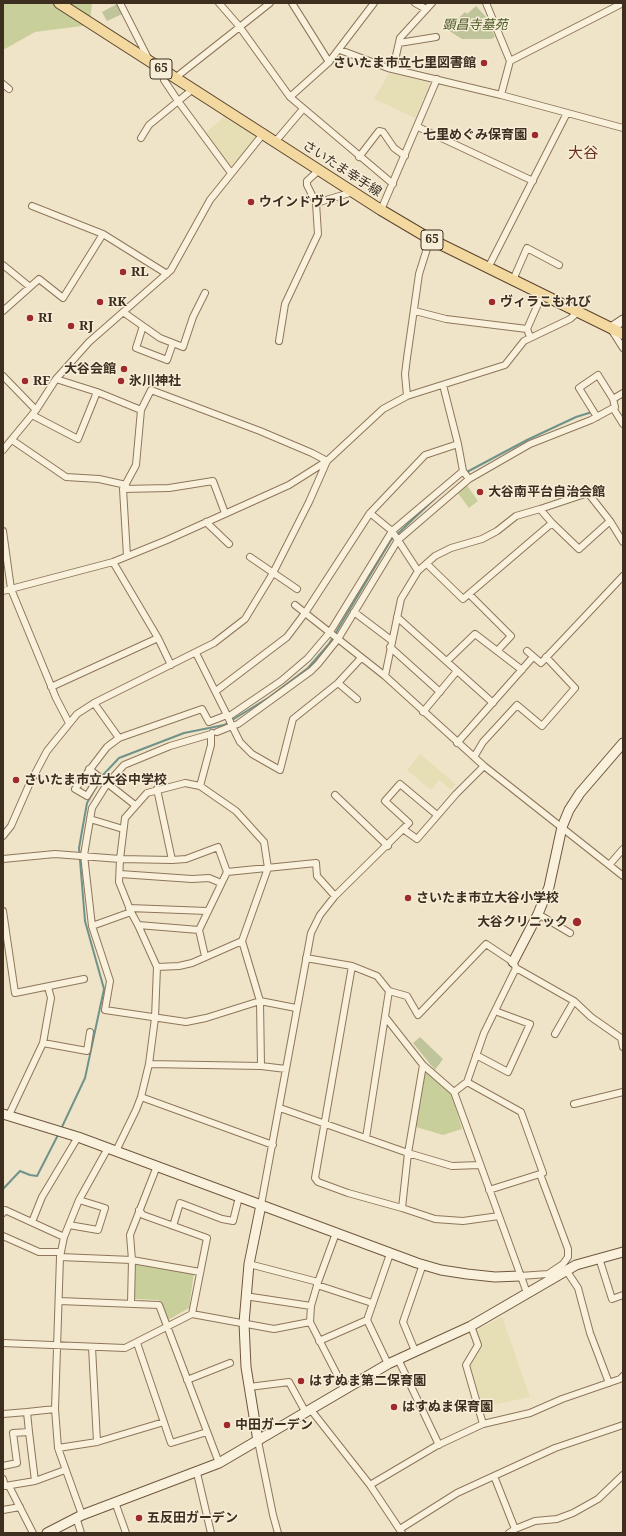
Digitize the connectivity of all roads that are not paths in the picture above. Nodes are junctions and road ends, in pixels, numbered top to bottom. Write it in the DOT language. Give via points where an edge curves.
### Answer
graph roads {
  1 [pos="60,3"];
  2 [pos="120,3"];
  3 [pos="219,3"];
  4 [pos="270,3"];
  5 [pos="292,3"];
  6 [pos="374,3"];
  7 [pos="415,3"];
  8 [pos="432,3"];
  9 [pos="486,3"];
  10 [pos="623,3"];
  11 [pos="426,8"];
  12 [pos="239,26"];
  13 [pos="436,37"];
  14 [pos="399,43"];
  15 [pos="340,50"];
  16 [pos="510,61"];
  17 [pos="150,62"];
  18 [pos="329,62"];
  19 [pos="393,69"];
  20 [pos="165,72"];
  21 [pos="175,78"];
  22 [pos="437,79"];
  23 [pos="3,84"];
  24 [pos="8,89"];
  25 [pos="193,89"];
  26 [pos="502,95"];
  27 [pos="290,98"];
  28 [pos="178,101"];
  29 [pos="302,109"];
  30 [pos="567,113"];
  31 [pos="418,127"];
  32 [pos="623,128"];
  33 [pos="263,134"];
  34 [pos="142,138"];
  35 [pos="275,142"];
  36 [pos="405,156"];
  37 [pos="359,157"];
  38 [pos="319,170"];
  39 [pos="231,173"];
  40 [pos="534,181"];
  41 [pos="393,184"];
  42 [pos="352,192"];
  43 [pos="316,203"];
  44 [pos="32,206"];
  45 [pos="381,210"];
  46 [pos="103,234"];
  47 [pos="430,239"];
  48 [pos="3,265"];
  49 [pos="559,265"];
  50 [pos="488,268"];
  51 [pos="167,274"];
  52 [pos="513,280"];
  53 [pos="30,287"];
  54 [pos="205,294"];
  55 [pos="542,294"];
  56 [pos="3,311"];
  57 [pos="415,311"];
  58 [pos="123,312"];
  59 [pos="578,312"];
  60 [pos="623,320"];
  61 [pos="143,326"];
  62 [pos="611,328"];
  63 [pos="527,329"];
  64 [pos="623,334"];
  65 [pos="530,338"];
  66 [pos="279,341"];
  67 [pos="174,343"];
  68 [pos="623,348"];
  69 [pos="3,376"];
  70 [pos="56,379"];
  71 [pos="443,385"];
  72 [pos="97,392"];
  73 [pos="623,393"];
  74 [pos="407,396"];
  75 [pos="613,399"];
  76 [pos="613,408"];
  77 [pos="141,410"];
  78 [pos="34,413"];
  79 [pos="597,417"];
  80 [pos="623,424"];
  81 [pos="12,440"];
  82 [pos="458,444"];
  83 [pos="3,450"];
  84 [pos="327,461"];
  85 [pos="465,474"];
  86 [pos="125,487"];
  87 [pos="540,509"];
  88 [pos="370,513"];
  89 [pos="225,514"];
  90 [pos="610,521"];
  91 [pos="206,522"];
  92 [pos="552,523"];
  93 [pos="3,531"];
  94 [pos="395,536"];
  95 [pos="623,542"];
  96 [pos="229,544"];
  97 [pos="127,556"];
  98 [pos="250,557"];
  99 [pos="113,562"];
  100 [pos="427,564"];
  101 [pos="418,572"];
  102 [pos="272,573"];
  103 [pos="623,576"];
  104 [pos="11,589"];
  105 [pos="296,589"];
  106 [pos="3,591"];
  107 [pos="470,595"];
  108 [pos="295,605"];
  109 [pos="354,612"];
  110 [pos="306,613"];
  111 [pos="397,617"];
  112 [pos="333,635"];
  113 [pos="158,638"];
  114 [pos="390,644"];
  115 [pos="497,651"];
  116 [pos="527,651"];
  117 [pos="196,653"];
  118 [pos="533,657"];
  119 [pos="546,657"];
  120 [pos="361,658"];
  121 [pos="447,661"];
  122 [pos="171,664"];
  123 [pos="522,670"];
  124 [pos="457,671"];
  125 [pos="385,676"];
  126 [pos="338,684"];
  127 [pos="51,687"];
  128 [pos="216,691"];
  129 [pos="440,692"];
  130 [pos="357,699"];
  131 [pos="94,703"];
  132 [pos="493,703"];
  133 [pos="423,712"];
  134 [pos="230,720"];
  135 [pos="69,723"];
  136 [pos="213,733"];
  137 [pos="119,738"];
  138 [pos="458,743"];
  139 [pos="623,743"];
  140 [pos="474,757"];
  141 [pos="484,766"];
  142 [pos="89,769"];
  143 [pos="102,779"];
  144 [pos="200,786"];
  145 [pos="156,789"];
  146 [pos="335,795"];
  147 [pos="135,805"];
  148 [pos="437,815"];
  149 [pos="90,820"];
  150 [pos="562,826"];
  151 [pos="123,829"];
  152 [pos="403,830"];
  153 [pos="3,836"];
  154 [pos="388,846"];
  155 [pos="623,849"];
  156 [pos="80,855"];
  157 [pos="3,859"];
  158 [pos="120,859"];
  159 [pos="172,860"];
  160 [pos="610,864"];
  161 [pos="268,868"];
  162 [pos="227,872"];
  163 [pos="120,874"];
  164 [pos="623,876"];
  165 [pos="221,883"];
  166 [pos="335,896"];
  167 [pos="130,910"];
  168 [pos="3,911"];
  169 [pos="207,911"];
  170 [pos="538,914"];
  171 [pos="138,925"];
  172 [pos="92,926"];
  173 [pos="199,930"];
  174 [pos="570,933"];
  175 [pos="5,941"];
  176 [pos="242,941"];
  177 [pos="205,956"];
  178 [pos="306,958"];
  179 [pos="515,965"];
  180 [pos="352,966"];
  181 [pos="158,967"];
  182 [pos="11,969"];
  183 [pos="3,971"];
  184 [pos="84,979"];
  185 [pos="48,986"];
  186 [pos="390,991"];
  187 [pos="260,1001"];
  188 [pos="574,1001"];
  189 [pos="296,1008"];
  190 [pos="495,1011"];
  191 [pos="155,1018"];
  192 [pos="386,1018"];
  193 [pos="90,1032"];
  194 [pos="555,1034"];
  195 [pos="43,1043"];
  196 [pos="623,1047"];
  197 [pos="476,1054"];
  198 [pos="149,1064"];
  199 [pos="423,1065"];
  200 [pos="261,1066"];
  201 [pos="286,1069"];
  202 [pos="467,1082"];
  203 [pos="454,1092"];
  204 [pos="623,1092"];
  205 [pos="141,1097"];
  206 [pos="574,1104"];
  207 [pos="280,1108"];
  208 [pos="6,1115"];
  209 [pos="325,1122"];
  210 [pos="78,1137"];
  211 [pos="366,1138"];
  212 [pos="273,1145"];
  213 [pos="112,1150"];
  214 [pos="408,1153"];
  215 [pos="480,1165"];
  216 [pos="157,1166"];
  217 [pos="540,1174"];
  218 [pos="489,1190"];
  219 [pos="239,1197"];
  220 [pos="79,1200"];
  221 [pos="261,1205"];
  222 [pos="402,1208"];
  223 [pos="139,1210"];
  224 [pos="3,1213"];
  225 [pos="499,1216"];
  226 [pos="32,1222"];
  227 [pos="69,1225"];
  228 [pos="173,1226"];
  229 [pos="336,1233"];
  230 [pos="3,1236"];
  231 [pos="64,1237"];
  232 [pos="623,1252"];
  233 [pos="390,1254"];
  234 [pos="60,1255"];
  235 [pos="599,1258"];
  236 [pos="132,1260"];
  237 [pos="249,1264"];
  238 [pos="423,1264"];
  239 [pos="566,1270"];
  240 [pos="200,1272"];
  241 [pos="520,1276"];
  242 [pos="318,1283"];
  243 [pos="527,1293"];
  244 [pos="245,1296"];
  245 [pos="623,1296"];
  246 [pos="59,1301"];
  247 [pos="131,1303"];
  248 [pos="372,1304"];
  249 [pos="311,1306"];
  250 [pos="192,1314"];
  251 [pos="367,1320"];
  252 [pos="310,1322"];
  253 [pos="244,1323"];
  254 [pos="471,1326"];
  255 [pos="166,1327"];
  256 [pos="319,1341"];
  257 [pos="3,1343"];
  258 [pos="137,1343"];
  259 [pos="57,1346"];
  260 [pos="92,1347"];
  261 [pos="416,1351"];
  262 [pos="398,1359"];
  263 [pos="230,1363"];
  264 [pos="388,1364"];
  265 [pos="623,1376"];
  266 [pos="187,1380"];
  267 [pos="609,1383"];
  268 [pos="249,1387"];
  269 [pos="345,1390"];
  270 [pos="55,1408"];
  271 [pos="27,1412"];
  272 [pos="308,1412"];
  273 [pos="3,1414"];
  274 [pos="164,1422"];
  275 [pos="483,1424"];
  276 [pos="623,1425"];
  277 [pos="28,1432"];
  278 [pos="207,1432"];
  279 [pos="258,1441"];
  280 [pos="96,1442"];
  281 [pos="439,1445"];
  282 [pos="58,1448"];
  283 [pos="219,1463"];
  284 [pos="3,1466"];
  285 [pos="65,1470"];
  286 [pos="197,1473"];
  287 [pos="623,1475"];
  288 [pos="494,1476"];
  289 [pos="3,1479"];
  290 [pos="35,1481"];
  291 [pos="370,1485"];
  292 [pos="9,1486"];
  293 [pos="115,1502"];
  294 [pos="20,1507"];
  295 [pos="3,1510"];
  296 [pos="79,1516"];
  297 [pos="401,1531"];
  298 [pos="512,1531"];
  299 [pos="33,1533"];
  300 [pos="47,1533"];
  301 [pos="81,1533"];
  302 [pos="126,1533"];
  303 [pos="211,1533"];
  304 [pos="278,1533"];
  1 -- 17 [label="main road, さいたま幸手線 / 65"];
  2 -- 17 [label="street"];
  3 -- 12 [label="street"];
  4 -- 12 [label="street"];
  5 -- 18 [label="street"];
  6 -- 15 [label="street"];
  7 -- 11 [label="street"];
  8 -- 11 [label="street"];
  9 -- 16 [label="street"];
  10 -- 16 [label="street"];
  11 -- 14 [label="street" via="400,38"];
  12 -- 21 [label="street"];
  12 -- 27 [label="street"];
  13 -- 14 [label="street"];
  14 -- 19 [label="street"];
  15 -- 18 [label="street"];
  15 -- 19 [label="street"];
  16 -- 26 [label="street"];
  17 -- 20 [label="main road, さいたま幸手線 / 65"];
  18 -- 27 [label="street"];
  19 -- 22 [label="street"];
  20 -- 21 [label="main road, さいたま幸手線 / 65"];
  20 -- 28 [label="street" via="164,80"];
  21 -- 25 [label="main road, さいたま幸手線 / 65"];
  22 -- 26 [label="street"];
  22 -- 31 [label="street"];
  23 -- 24 [label="street"];
  25 -- 28 [label="street"];
  25 -- 33 [label="main road, さいたま幸手線 / 65"];
  26 -- 30 [label="street"];
  27 -- 29 [label="street"];
  28 -- 34 [label="street" via="149,125"];
  28 -- 39 [label="street"];
  29 -- 35 [label="street"];
  29 -- 37 [label="street"];
  30 -- 32 [label="street"];
  30 -- 40 [label="street"];
  31 -- 36 [label="street"];
  31 -- 40 [label="street"];
  33 -- 35 [label="main road, さいたま幸手線 / 65"];
  33 -- 39 [label="street"];
  35 -- 38 [label="main road, さいたま幸手線 / 65"];
  36 -- 37 [label="street" via="394,148 383,132 379,131"];
  36 -- 41 [label="street"];
  37 -- 41 [label="street"];
  38 -- 42 [label="main road, さいたま幸手線 / 65"];
  38 -- 43 [label="street" via="307,181"];
  39 -- 51 [label="street" via="210,200"];
  40 -- 50 [label="street"];
  41 -- 45 [label="street"];
  42 -- 43 [label="street"];
  42 -- 45 [label="main road, さいたま幸手線 / 65"];
  43 -- 66 [label="street" via="318,234 286,304"];
  44 -- 46 [label="street"];
  45 -- 47 [label="main road, さいたま幸手線 / 65"];
  46 -- 51 [label="street"];
  46 -- 53 [label="street" via="63,298 39,279"];
  47 -- 50 [label="main road, さいたま幸手線 / 65"];
  47 -- 57 [label="street" via="419,274"];
  48 -- 53 [label="street"];
  49 -- 52 [label="street" via="527,248"];
  50 -- 52 [label="main road, さいたま幸手線 / 65"];
  51 -- 58 [label="street"];
  52 -- 55 [label="main road, さいたま幸手線 / 65"];
  53 -- 56 [label="street"];
  54 -- 67 [label="street" via="193,317 183,346"];
  55 -- 59 [label="main road, さいたま幸手線 / 65"];
  55 -- 63 [label="street"];
  57 -- 63 [label="street" via="446,319"];
  57 -- 74 [label="street" via="407,358"];
  58 -- 61 [label="street"];
  58 -- 70 [label="street" via="89,342"];
  59 -- 62 [label="main road, さいたま幸手線 / 65"];
  59 -- 65 [label="street" via="570,319"];
  60 -- 62 [label="street"];
  61 -- 67 [label="street" via="160,338"];
  61 -- 67 [label="street" via="136,348 167,360"];
  62 -- 64 [label="main road, さいたま幸手線 / 65"];
  62 -- 68 [label="street"];
  63 -- 65 [label="street"];
  65 -- 71 [label="street" via="520,345 505,365"];
  69 -- 78 [label="street"];
  70 -- 72 [label="street"];
  70 -- 78 [label="street"];
  71 -- 74 [label="street"];
  71 -- 82 [label="street"];
  72 -- 77 [label="street"];
  72 -- 78 [label="street" via="78,439"];
  73 -- 75 [label="street"];
  74 -- 84 [label="street" via="374,415"];
  75 -- 76 [label="street" via="616,407"];
  75 -- 79 [label="street" via="598,375 579,388"];
  76 -- 79 [label="street"];
  76 -- 80 [label="street"];
  77 -- 84 [label="street" via="151,390 260,431 312,452"];
  77 -- 86 [label="street" via="136,465"];
  78 -- 81 [label="street"];
  79 -- 85 [label="street"];
  81 -- 83 [label="street"];
  81 -- 86 [label="street" via="66,476 99,479"];
  82 -- 85 [label="street"];
  82 -- 88 [label="street" via="425,455"];
  84 -- 89 [label="street" via="289,485"];
  84 -- 102 [label="street" via="310,502"];
  85 -- 94 [label="street"];
  85 -- 94 [label="street"];
  86 -- 89 [label="street" via="169,488 213,481"];
  86 -- 97 [label="street"];
  87 -- 90 [label="street" via="588,493"];
  87 -- 92 [label="street"];
  87 -- 100 [label="street" via="516,516 487,537 451,548 435,556"];
  88 -- 94 [label="street"];
  88 -- 110 [label="street"];
  89 -- 91 [label="street"];
  90 -- 92 [label="street" via="579,549"];
  90 -- 95 [label="street"];
  91 -- 96 [label="street"];
  91 -- 97 [label="street"];
  92 -- 107 [label="street"];
  93 -- 104 [label="street"];
  94 -- 101 [label="street"];
  94 -- 109 [label="street"];
  94 -- 112 [label="street"];
  97 -- 99 [label="street"];
  98 -- 102 [label="street"];
  99 -- 104 [label="street"];
  99 -- 113 [label="street"];
  100 -- 101 [label="street"];
  100 -- 107 [label="street" via="463,599"];
  101 -- 111 [label="street" via="401,599"];
  102 -- 105 [label="street"];
  102 -- 117 [label="street" via="245,619 228,634"];
  103 -- 119 [label="street"];
  104 -- 106 [label="street"];
  104 -- 127 [label="street"];
  107 -- 115 [label="street" via="511,636"];
  108 -- 110 [label="street"];
  109 -- 112 [label="street"];
  109 -- 114 [label="street"];
  110 -- 112 [label="street"];
  110 -- 128 [label="street" via="280,644"];
  111 -- 114 [label="street"];
  111 -- 121 [label="street"];
  112 -- 120 [label="street"];
  112 -- 134 [label="street" via="281,681"];
  112 -- 134 [label="street" via="311,671 238,724"];
  113 -- 122 [label="street"];
  113 -- 127 [label="street"];
  114 -- 125 [label="street"];
  114 -- 129 [label="street"];
  115 -- 121 [label="street" via="475,634"];
  115 -- 123 [label="street"];
  116 -- 118 [label="street"];
  117 -- 122 [label="street"];
  117 -- 128 [label="street"];
  118 -- 119 [label="street" via="541,663"];
  118 -- 123 [label="street"];
  119 -- 140 [label="street" via="575,688 542,726 517,705 483,742"];
  120 -- 125 [label="street"];
  120 -- 126 [label="street"];
  121 -- 124 [label="street"];
  122 -- 131 [label="street"];
  123 -- 132 [label="street"];
  124 -- 129 [label="street"];
  124 -- 132 [label="street"];
  125 -- 133 [label="street"];
  126 -- 130 [label="street"];
  126 -- 134 [label="street" via="293,719 280,770 252,754 240,742"];
  127 -- 135 [label="street"];
  128 -- 134 [label="street"];
  129 -- 133 [label="street"];
  131 -- 135 [label="street" via="77,714"];
  131 -- 137 [label="street"];
  132 -- 138 [label="street"];
  133 -- 138 [label="street"];
  134 -- 136 [label="street"];
  134 -- 137 [label="street" via="209,722 202,708"];
  135 -- 153 [label="street" via="47,751 11,826"];
  136 -- 143 [label="street" via="170,746 124,765"];
  136 -- 144 [label="street"];
  137 -- 142 [label="street"];
  138 -- 140 [label="street"];
  139 -- 150 [label="street" via="580,793"];
  140 -- 141 [label="street"];
  141 -- 148 [label="street"];
  141 -- 150 [label="street"];
  142 -- 143 [label="street"];
  142 -- 143 [label="street" via="75,789 87,796"];
  143 -- 147 [label="street"];
  143 -- 149 [label="street"];
  144 -- 145 [label="street" via="185,783"];
  144 -- 161 [label="street" via="236,811 264,842"];
  145 -- 147 [label="street" via="147,793"];
  145 -- 159 [label="street"];
  146 -- 154 [label="street"];
  147 -- 151 [label="street" via="125,818"];
  148 -- 152 [label="street" via="417,839"];
  148 -- 152 [label="street" via="400,784 385,801 409,823"];
  149 -- 151 [label="street"];
  149 -- 156 [label="street"];
  150 -- 160 [label="street"];
  150 -- 170 [label="street" via="549,887"];
  151 -- 158 [label="street"];
  152 -- 154 [label="street"];
  154 -- 166 [label="street"];
  155 -- 160 [label="street"];
  156 -- 157 [label="street" via="54,854"];
  156 -- 158 [label="street"];
  156 -- 172 [label="street"];
  158 -- 159 [label="street"];
  158 -- 163 [label="street"];
  159 -- 162 [label="street" via="186,859 218,848"];
  160 -- 164 [label="street"];
  161 -- 162 [label="street"];
  161 -- 166 [label="street" via="316,863 317,876"];
  161 -- 176 [label="street"];
  162 -- 165 [label="street"];
  163 -- 165 [label="street" via="208,878"];
  163 -- 167 [label="street" via="121,888"];
  165 -- 169 [label="street"];
  166 -- 178 [label="street" via="320,915 311,933"];
  167 -- 169 [label="street"];
  167 -- 171 [label="street"];
  167 -- 172 [label="street"];
  168 -- 175 [label="street"];
  169 -- 173 [label="street"];
  170 -- 174 [label="street"];
  170 -- 179 [label="street"];
  171 -- 173 [label="street"];
  171 -- 181 [label="street"];
  172 -- 191 [label="street" via="110,981 106,1010"];
  173 -- 177 [label="street"];
  175 -- 182 [label="street"];
  176 -- 177 [label="street"];
  176 -- 187 [label="street"];
  177 -- 181 [label="street" via="192,963"];
  178 -- 180 [label="street"];
  178 -- 189 [label="street"];
  179 -- 186 [label="street" via="486,944 418,1015 407,996"];
  179 -- 188 [label="street"];
  179 -- 190 [label="street"];
  180 -- 186 [label="street" via="377,976"];
  180 -- 209 [label="street"];
  181 -- 191 [label="street"];
  182 -- 183 [label="street"];
  182 -- 185 [label="street" via="15,993"];
  184 -- 185 [label="street"];
  185 -- 195 [label="street" via="51,998"];
  186 -- 192 [label="street"];
  187 -- 189 [label="street"];
  187 -- 191 [label="street" via="186,1022"];
  187 -- 200 [label="street"];
  188 -- 194 [label="street"];
  188 -- 196 [label="street" via="591,1018 621,1038"];
  189 -- 201 [label="street"];
  190 -- 197 [label="street"];
  190 -- 197 [label="street" via="530,1024 508,1072"];
  191 -- 198 [label="street"];
  192 -- 199 [label="street"];
  192 -- 211 [label="street"];
  193 -- 195 [label="street" via="87,1051"];
  195 -- 208 [label="street"];
  197 -- 202 [label="street"];
  198 -- 200 [label="street"];
  198 -- 205 [label="street"];
  199 -- 203 [label="street"];
  199 -- 214 [label="street"];
  200 -- 201 [label="street"];
  201 -- 207 [label="street"];
  202 -- 203 [label="street"];
  202 -- 217 [label="street" via="521,1112 543,1173"];
  203 -- 215 [label="street"];
  204 -- 206 [label="street"];
  205 -- 212 [label="street"];
  205 -- 213 [label="street"];
  207 -- 209 [label="street"];
  207 -- 212 [label="street"];
  208 -- 210 [label="street"];
  209 -- 211 [label="street"];
  209 -- 222 [label="street" via="315,1178 318,1182"];
  210 -- 213 [label="street"];
  210 -- 226 [label="street" via="42,1197"];
  211 -- 214 [label="street"];
  212 -- 221 [label="street"];
  213 -- 216 [label="street"];
  213 -- 220 [label="street"];
  214 -- 215 [label="street" via="452,1166"];
  214 -- 222 [label="street"];
  215 -- 218 [label="street"];
  216 -- 219 [label="street"];
  216 -- 223 [label="street"];
  217 -- 218 [label="street"];
  217 -- 241 [label="street" via="568,1249 568,1257 563,1264 548,1274"];
  218 -- 225 [label="street"];
  219 -- 221 [label="street"];
  219 -- 228 [label="street" via="233,1220 222,1219 180,1203"];
  220 -- 227 [label="street"];
  220 -- 227 [label="street" via="105,1208 98,1230"];
  221 -- 229 [label="street"];
  221 -- 237 [label="street"];
  222 -- 225 [label="street" via="435,1219 463,1221"];
  223 -- 228 [label="street" via="143,1215"];
  223 -- 236 [label="street" via="130,1235"];
  224 -- 226 [label="street" via="4,1210"];
  225 -- 241 [label="street"];
  226 -- 231 [label="street"];
  227 -- 231 [label="street"];
  228 -- 240 [label="street" via="207,1238"];
  229 -- 233 [label="street"];
  229 -- 242 [label="street"];
  230 -- 234 [label="street" via="39,1252"];
  231 -- 234 [label="street"];
  232 -- 235 [label="street"];
  233 -- 238 [label="street"];
  233 -- 248 [label="street"];
  234 -- 236 [label="street"];
  234 -- 246 [label="street"];
  235 -- 239 [label="street"];
  235 -- 245 [label="street" via="612,1299"];
  236 -- 240 [label="street"];
  236 -- 247 [label="street"];
  237 -- 242 [label="street"];
  237 -- 244 [label="street"];
  238 -- 241 [label="street" via="467,1274"];
  238 -- 261 [label="street" via="403,1322"];
  239 -- 243 [label="street"];
  239 -- 267 [label="street" via="578,1288 590,1333"];
  240 -- 250 [label="street"];
  241 -- 243 [label="street"];
  242 -- 248 [label="street"];
  242 -- 249 [label="street"];
  243 -- 254 [label="street"];
  244 -- 249 [label="street"];
  244 -- 253 [label="street"];
  246 -- 247 [label="street"];
  246 -- 259 [label="street"];
  247 -- 255 [label="street" via="159,1305"];
  248 -- 251 [label="street"];
  249 -- 252 [label="street"];
  250 -- 253 [label="street"];
  250 -- 255 [label="street"];
  251 -- 256 [label="street"];
  251 -- 264 [label="street"];
  252 -- 253 [label="street" via="274,1329"];
  252 -- 256 [label="street"];
  253 -- 268 [label="street"];
  254 -- 261 [label="street"];
  254 -- 275 [label="street" via="478,1345 466,1365"];
  255 -- 258 [label="street"];
  255 -- 266 [label="street"];
  256 -- 269 [label="street"];
  257 -- 259 [label="street"];
  258 -- 260 [label="street" via="125,1348"];
  258 -- 274 [label="street"];
  259 -- 260 [label="street"];
  259 -- 270 [label="street"];
  260 -- 280 [label="street"];
  261 -- 262 [label="street"];
  262 -- 264 [label="street"];
  262 -- 281 [label="street"];
  263 -- 266 [label="street"];
  264 -- 269 [label="street"];
  265 -- 267 [label="street"];
  266 -- 278 [label="street"];
  267 -- 275 [label="street" via="530,1413"];
  268 -- 272 [label="street" via="289,1382"];
  268 -- 279 [label="street"];
  269 -- 272 [label="street"];
  270 -- 271 [label="street"];
  270 -- 282 [label="street"];
  271 -- 273 [label="street"];
  271 -- 277 [label="street"];
  272 -- 279 [label="street"];
  272 -- 291 [label="street"];
  274 -- 278 [label="street" via="171,1443"];
  274 -- 280 [label="street"];
  275 -- 281 [label="street"];
  276 -- 288 [label="street" via="555,1448"];
  277 -- 284 [label="street" via="13,1433 17,1463"];
  277 -- 290 [label="street"];
  278 -- 283 [label="street"];
  279 -- 283 [label="street"];
  279 -- 304 [label="street"];
  280 -- 282 [label="street"];
  281 -- 291 [label="street"];
  282 -- 285 [label="street"];
  283 -- 286 [label="street"];
  285 -- 290 [label="street"];
  285 -- 296 [label="street"];
  286 -- 293 [label="street"];
  286 -- 303 [label="street"];
  287 -- 298 [label="street" via="598,1499 572,1513 557,1519 535,1521"];
  288 -- 297 [label="street" via="457,1493"];
  288 -- 298 [label="street"];
  289 -- 292 [label="street" via="4,1486"];
  290 -- 292 [label="street"];
  291 -- 297 [label="street"];
  292 -- 294 [label="street"];
  293 -- 296 [label="street"];
  293 -- 302 [label="street"];
  294 -- 295 [label="street"];
  294 -- 299 [label="street"];
  296 -- 300 [label="street"];
  296 -- 301 [label="street"];
}
